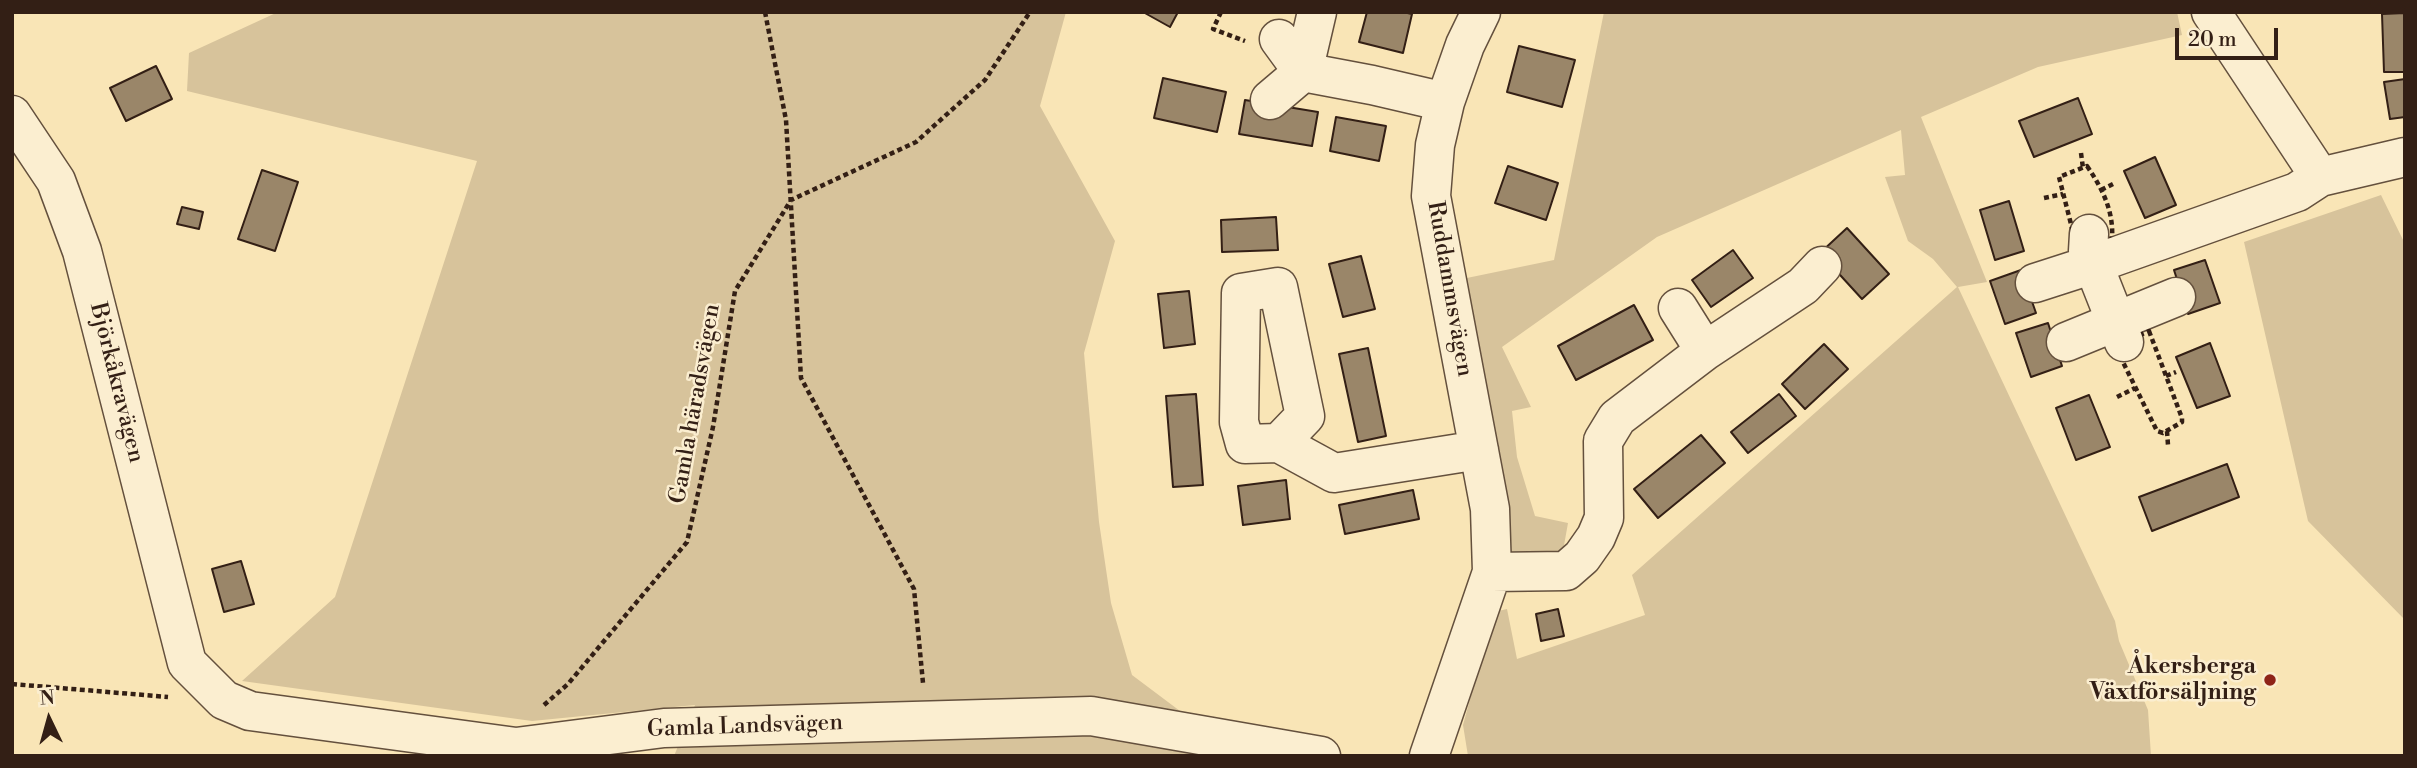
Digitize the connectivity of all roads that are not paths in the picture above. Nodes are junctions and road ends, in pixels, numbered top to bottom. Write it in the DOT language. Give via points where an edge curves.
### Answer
graph roads {
  1 [pos="1317,12"];
  2 [pos="1481,12"];
  3 [pos="2211,12"];
  4 [pos="1264,41"];
  5 [pos="1303,72"];
  6 [pos="1270,100"];
  7 [pos="1445,102"];
  8 [pos="12,115"];
  9 [pos="2405,157"];
  10 [pos="2320,177"];
  11 [pos="2092,249"];
  12 [pos="1812,276"];
  13 [pos="2035,283"];
  14 [pos="2176,297"];
  15 [pos="1678,308"];
  16 [pos="2120,332"];
  17 [pos="2066,342"];
  18 [pos="1705,351"];
  19 [pos="1279,443"];
  20 [pos="1479,450"];
  21 [pos="1492,572"];
  22 [pos="197,674"];
  23 [pos="1321,756"];
  24 [pos="1429,756"];
  1 -- 5 [label="street"];
  2 -- 7 [label="street, Ruddammsvägen"];
  3 -- 10 [label="street"];
  4 -- 5 [label="street"];
  5 -- 6 [label="street"];
  5 -- 7 [label="street"];
  7 -- 20 [label="street, Ruddammsvägen" via="1435,145 1431,196"];
  8 -- 22 [label="street, Björkåkravägen" via="56,181 82,251"];
  9 -- 10 [label="street"];
  10 -- 11 [label="street" via="2297,192"];
  11 -- 13 [label="street"];
  11 -- 16 [label="street"];
  12 -- 18 [label="street"];
  14 -- 16 [label="street"];
  15 -- 18 [label="street"];
  16 -- 17 [label="street"];
  18 -- 21 [label="street" via="1617,418 1603,440 1604,518 1582,557 1566,570"];
  19 -- 20 [label="street" via="1334,473"];
  20 -- 21 [label="street, Ruddammsvägen" via="1490,509"];
  21 -- 24 [label="street, Ruddammsvägen"];
  22 -- 23 [label="street, Gamla Landsvägen" via="224,700 250,710 516,747 664,728 1091,716"];
}
